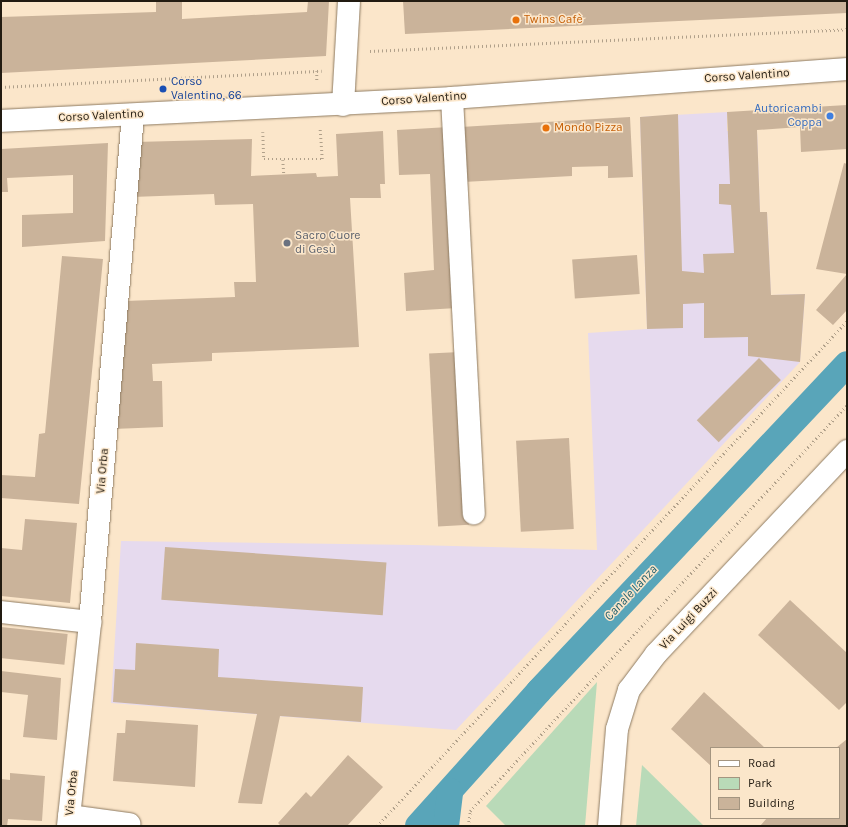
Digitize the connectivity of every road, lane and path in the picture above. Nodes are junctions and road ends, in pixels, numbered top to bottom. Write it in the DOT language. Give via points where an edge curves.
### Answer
graph roads {
  1 [pos="349,1"];
  2 [pos="847,29"];
  3 [pos="847,69"];
  4 [pos="345,70"];
  5 [pos="1,87"];
  6 [pos="452,98"];
  7 [pos="343,105"];
  8 [pos="262,109"];
  9 [pos="133,115"];
  10 [pos="1,121"];
  11 [pos="320,129"];
  12 [pos="283,160"];
  13 [pos="284,174"];
  14 [pos="847,321"];
  15 [pos="847,405"];
  16 [pos="847,451"];
  17 [pos="474,513"];
  18 [pos="1,612"];
  19 [pos="90,622"];
  20 [pos="69,821"];
  21 [pos="129,824"];
  22 [pos="377,826"];
  23 [pos="468,826"];
  24 [pos="609,826"];
  1 -- 4 [label="street"];
  2 -- 4 [label="path" via="366,51"];
  3 -- 6 [label="street, Corso Valentino"];
  4 -- 5 [label="path"];
  4 -- 7 [label="street"];
  6 -- 7 [label="street, Corso Valentino"];
  6 -- 17 [label="street"];
  7 -- 8 [label="street, Corso Valentino"];
  8 -- 9 [label="street, Corso Valentino"];
  8 -- 12 [label="path" via="264,159"];
  9 -- 10 [label="street, Corso Valentino"];
  9 -- 19 [label="street, Via Orba"];
  11 -- 12 [label="path" via="322,159"];
  12 -- 13 [label="path"];
  14 -- 22 [label="path"];
  15 -- 23 [label="path" via="470,811"];
  16 -- 24 [label="street, Via Luigi Buzzi" via="656,654 630,690 617,729"];
  18 -- 19 [label="street"];
  19 -- 20 [label="street, Via Orba"];
  20 -- 21 [label="street"];
}
